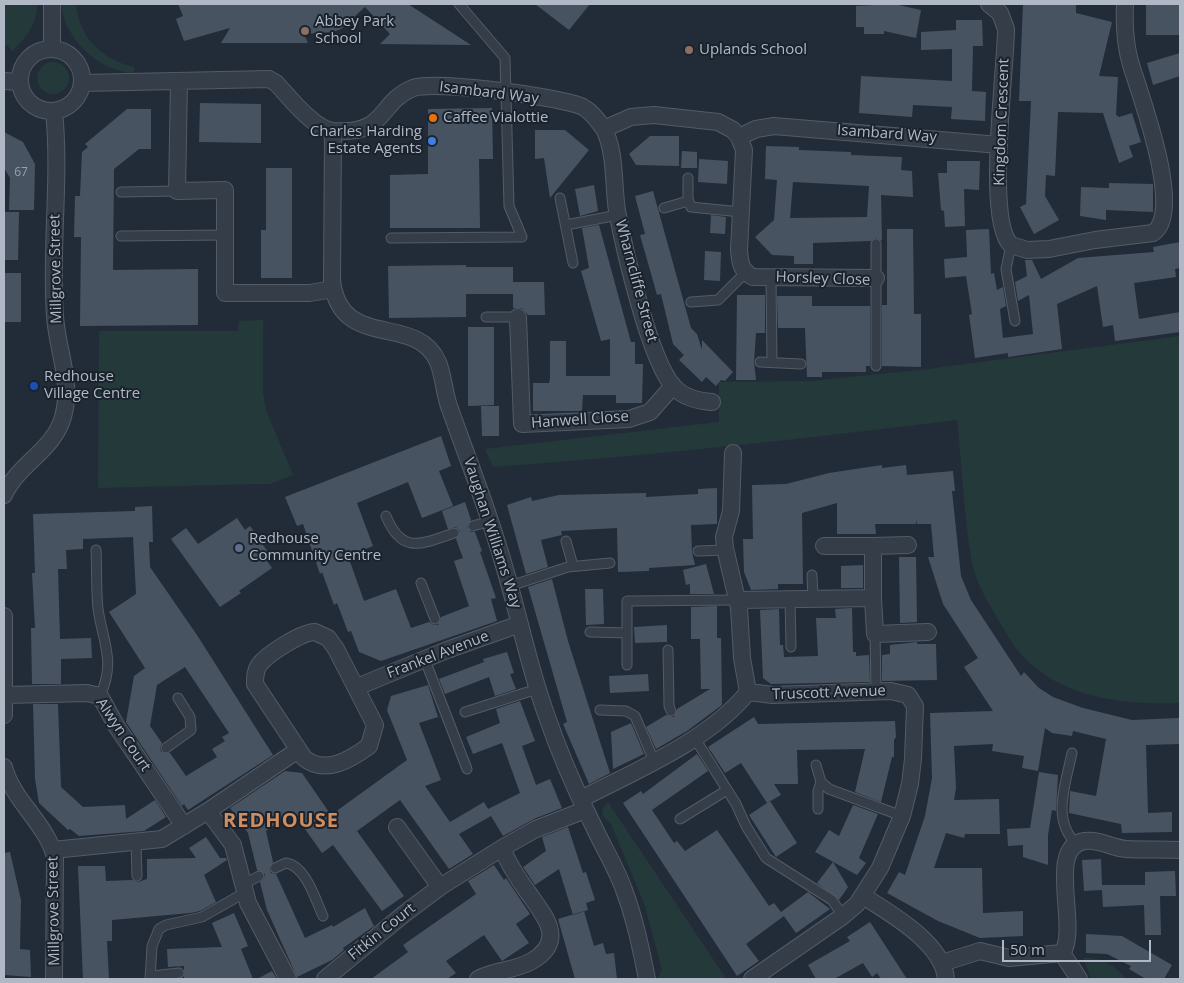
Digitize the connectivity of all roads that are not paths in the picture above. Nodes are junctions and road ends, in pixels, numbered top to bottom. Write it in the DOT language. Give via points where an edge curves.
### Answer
graph roads {
  1 [pos="52,4"];
  2 [pos="459,4"];
  3 [pos="989,4"];
  4 [pos="1125,4"];
  5 [pos="52,49"];
  6 [pos="4,81"];
  7 [pos="20,82"];
  8 [pos="179,82"];
  9 [pos="82,83"];
  10 [pos="505,92"];
  11 [pos="54,111"];
  12 [pos="604,129"];
  13 [pos="333,131"];
  14 [pos="739,137"];
  15 [pos="999,144"];
  16 [pos="688,178"];
  17 [pos="177,191"];
  18 [pos="121,192"];
  19 [pos="560,198"];
  20 [pos="688,201"];
  21 [pos="664,208"];
  22 [pos="741,212"];
  23 [pos="618,215"];
  24 [pos="566,225"];
  25 [pos="225,235"];
  26 [pos="121,236"];
  27 [pos="391,238"];
  28 [pos="876,244"];
  29 [pos="1011,245"];
  30 [pos="574,263"];
  31 [pos="745,273"];
  32 [pos="772,277"];
  33 [pos="876,278"];
  34 [pos="333,289"];
  35 [pos="691,302"];
  36 [pos="486,317"];
  37 [pos="518,317"];
  38 [pos="1015,321"];
  39 [pos="760,362"];
  40 [pos="772,362"];
  41 [pos="801,364"];
  42 [pos="876,366"];
  43 [pos="673,386"];
  44 [pos="712,402"];
  45 [pos="733,453"];
  46 [pos="4,494"];
  47 [pos="386,516"];
  48 [pos="490,521"];
  49 [pos="474,526"];
  50 [pos="454,533"];
  51 [pos="566,541"];
  52 [pos="908,545"];
  53 [pos="824,546"];
  54 [pos="873,546"];
  55 [pos="96,550"];
  56 [pos="725,550"];
  57 [pos="698,551"];
  58 [pos="610,563"];
  59 [pos="573,566"];
  60 [pos="812,575"];
  61 [pos="421,583"];
  62 [pos="510,586"];
  63 [pos="790,598"];
  64 [pos="812,598"];
  65 [pos="874,598"];
  66 [pos="737,600"];
  67 [pos="4,616"];
  68 [pos="435,619"];
  69 [pos="520,624"];
  70 [pos="590,632"];
  71 [pos="928,632"];
  72 [pos="627,633"];
  73 [pos="875,634"];
  74 [pos="791,647"];
  75 [pos="668,650"];
  76 [pos="425,660"];
  77 [pos="627,665"];
  78 [pos="357,687"];
  79 [pos="537,689"];
  80 [pos="876,691"];
  81 [pos="748,692"];
  82 [pos="5,695"];
  83 [pos="100,696"];
  84 [pos="178,698"];
  85 [pos="600,710"];
  86 [pos="672,711"];
  87 [pos="466,712"];
  88 [pos="4,715"];
  89 [pos="689,737"];
  90 [pos="166,748"];
  91 [pos="298,750"];
  92 [pos="1072,753"];
  93 [pos="654,762"];
  94 [pos="816,765"];
  95 [pos="4,767"];
  96 [pos="467,769"];
  97 [pos="821,782"];
  98 [pos="728,790"];
  99 [pos="583,804"];
  100 [pos="818,809"];
  101 [pos="208,811"];
  102 [pos="902,816"];
  103 [pos="680,819"];
  104 [pos="184,826"];
  105 [pos="397,828"];
  106 [pos="136,842"];
  107 [pos="1076,843"];
  108 [pos="502,848"];
  109 [pos="53,850"];
  110 [pos="1180,850"];
  111 [pos="275,868"];
  112 [pos="137,876"];
  113 [pos="258,876"];
  114 [pos="440,887"];
  115 [pos="243,889"];
  116 [pos="863,896"];
  117 [pos="323,916"];
  118 [pos="843,916"];
  119 [pos="1062,953"];
  120 [pos="942,963"];
  121 [pos="179,974"];
  122 [pos="150,977"];
  123 [pos="54,979"];
  124 [pos="288,979"];
  125 [pos="325,979"];
  126 [pos="478,979"];
  127 [pos="647,979"];
  128 [pos="752,979"];
  129 [pos="946,979"];
  130 [pos="1079,979"];
  1 -- 5 [label="street"];
  2 -- 10 [label="lane" via="505,58"];
  3 -- 15 [label="street, Kingdom Crescent" via="1000,13 1006,29"];
  4 -- 29 [label="street" via="1131,64 1159,132 1172,177 1174,200 1167,224 1148,234 1049,249 1028,250"];
  5 -- 7 [label="street" via="38,52 27,60"];
  5 -- 9 [label="street" via="73,58 81,70"];
  6 -- 7 [label="street"];
  7 -- 11 [label="street" via="30,103 40,109"];
  8 -- 9 [label="street"];
  8 -- 13 [label="street" via="269,79 316,123"];
  8 -- 17 [label="street"];
  9 -- 11 [label="street" via="73,103"];
  10 -- 12 [label="street, Isambard Way" via="583,107"];
  10 -- 13 [label="street, Isambard Way" via="415,88 398,98 370,126"];
  10 -- 27 [label="lane" via="509,206 522,237"];
  11 -- 46 [label="street, Millgrove Street" via="57,153 54,316 66,380 65,406 56,434 16,476"];
  12 -- 14 [label="street" via="631,117 654,115 718,122"];
  12 -- 23 [label="street, Wharncliffe Street" via="610,147"];
  13 -- 34 [label="street, Vaughan Williams Way"];
  14 -- 15 [label="street, Isambard Way" via="756,129 774,126"];
  14 -- 22 [label="street" via="744,150"];
  15 -- 29 [label="street, Kingdom Crescent" via="1001,220"];
  16 -- 20 [label="lane"];
  17 -- 18 [label="lane"];
  17 -- 25 [label="street" via="225,190"];
  19 -- 24 [label="lane"];
  20 -- 21 [label="lane"];
  20 -- 22 [label="lane" via="694,208"];
  22 -- 31 [label="street" via="739,250 740,264"];
  23 -- 24 [label="lane"];
  23 -- 43 [label="street, Wharncliffe Street" via="648,328"];
  24 -- 30 [label="lane"];
  25 -- 26 [label="lane"];
  25 -- 34 [label="street" via="225,293 310,293"];
  28 -- 33 [label="lane"];
  29 -- 38 [label="lane" via="1006,269"];
  31 -- 32 [label="street, Horsley Close" via="753,277"];
  31 -- 35 [label="lane" via="718,300"];
  32 -- 33 [label="street, Horsley Close"];
  32 -- 40 [label="lane"];
  33 -- 42 [label="lane, Horsley Close"];
  34 -- 48 [label="street, Vaughan Williams Way" via="341,307 353,321 414,339 437,360 446,398"];
  36 -- 37 [label="lane"];
  37 -- 43 [label="street, Hanwell Close" via="522,424 635,417 650,412"];
  39 -- 40 [label="lane"];
  40 -- 41 [label="lane"];
  43 -- 44 [label="street, Wharncliffe Street" via="694,400"];
  45 -- 56 [label="street" via="732,502 724,536"];
  47 -- 50 [label="lane" via="398,538 406,542 421,543"];
  48 -- 49 [label="lane"];
  48 -- 62 [label="street, Vaughan Williams Way"];
  51 -- 59 [label="lane"];
  52 -- 54 [label="street"];
  53 -- 54 [label="street"];
  54 -- 65 [label="street"];
  55 -- 83 [label="lane" via="98,608 109,665 108,679"];
  56 -- 57 [label="lane"];
  56 -- 66 [label="street"];
  58 -- 59 [label="lane"];
  59 -- 62 [label="lane"];
  60 -- 64 [label="lane"];
  61 -- 68 [label="lane"];
  62 -- 69 [label="street, Vaughan Williams Way"];
  63 -- 64 [label="street"];
  63 -- 66 [label="street"];
  63 -- 74 [label="lane"];
  64 -- 65 [label="street"];
  65 -- 73 [label="street"];
  66 -- 72 [label="lane" via="627,602"];
  66 -- 81 [label="street"];
  67 -- 82 [label="street"];
  69 -- 76 [label="street, Frankel Avenue" via="445,644"];
  69 -- 79 [label="street, Vaughan Williams Way"];
  70 -- 72 [label="lane"];
  71 -- 73 [label="street"];
  72 -- 77 [label="lane"];
  73 -- 80 [label="lane"];
  75 -- 86 [label="lane" via="669,706"];
  76 -- 78 [label="street, Frankel Avenue"];
  76 -- 96 [label="lane"];
  78 -- 91 [label="street" via="375,725 369,746 337,764 323,767 310,763"];
  78 -- 91 [label="street" via="336,649 321,633 310,632 297,638 260,664 254,678 257,690"];
  79 -- 87 [label="lane"];
  79 -- 99 [label="street, Vaughan Williams Way"];
  80 -- 81 [label="street, Truscott Avenue" via="773,695"];
  80 -- 102 [label="street, Truscott Avenue" via="901,692 911,698 914,706 912,764"];
  81 -- 89 [label="street" via="734,709"];
  82 -- 83 [label="street, Alwyn Court" via="87,693"];
  82 -- 88 [label="street"];
  83 -- 104 [label="street, Alwyn Court" via="117,728 147,762"];
  84 -- 90 [label="lane" via="190,717 191,730"];
  85 -- 93 [label="lane" via="626,710 635,716"];
  89 -- 93 [label="street"];
  89 -- 98 [label="lane"];
  91 -- 101 [label="street"];
  92 -- 107 [label="lane" via="1061,811 1065,829"];
  93 -- 99 [label="street"];
  94 -- 97 [label="lane"];
  95 -- 109 [label="street, Millgrove Street" via="16,794 45,832"];
  97 -- 100 [label="lane"];
  97 -- 102 [label="lane" via="829,789"];
  98 -- 103 [label="lane"];
  98 -- 118 [label="lane" via="766,858 832,900"];
  99 -- 108 [label="street, Fitkin Court"];
  99 -- 127 [label="street, Vaughan Williams Way" via="624,889"];
  101 -- 104 [label="street"];
  101 -- 115 [label="street" via="233,845"];
  102 -- 116 [label="street, Truscott Avenue" via="880,868"];
  104 -- 106 [label="street" via="162,839"];
  105 -- 114 [label="street"];
  106 -- 109 [label="street"];
  106 -- 112 [label="lane"];
  107 -- 110 [label="street" via="1093,840 1126,849"];
  107 -- 119 [label="street" via="1068,854 1064,869 1068,934"];
  108 -- 114 [label="street, Fitkin Court"];
  108 -- 126 [label="street" via="511,868 546,918 550,941 541,954 527,963"];
  109 -- 123 [label="street, Millgrove Street"];
  111 -- 117 [label="lane" via="286,862 299,870"];
  113 -- 115 [label="lane"];
  114 -- 125 [label="street, Fitkin Court"];
  115 -- 122 [label="lane" via="202,917 159,928 152,946"];
  115 -- 124 [label="street" via="270,949"];
  116 -- 118 [label="street, Truscott Avenue"];
  116 -- 120 [label="street" via="922,938"];
  118 -- 128 [label="street, Truscott Avenue"];
  119 -- 120 [label="street" via="1009,958 980,951"];
  119 -- 130 [label="street"];
  120 -- 129 [label="street"];
  121 -- 122 [label="lane"];
}
